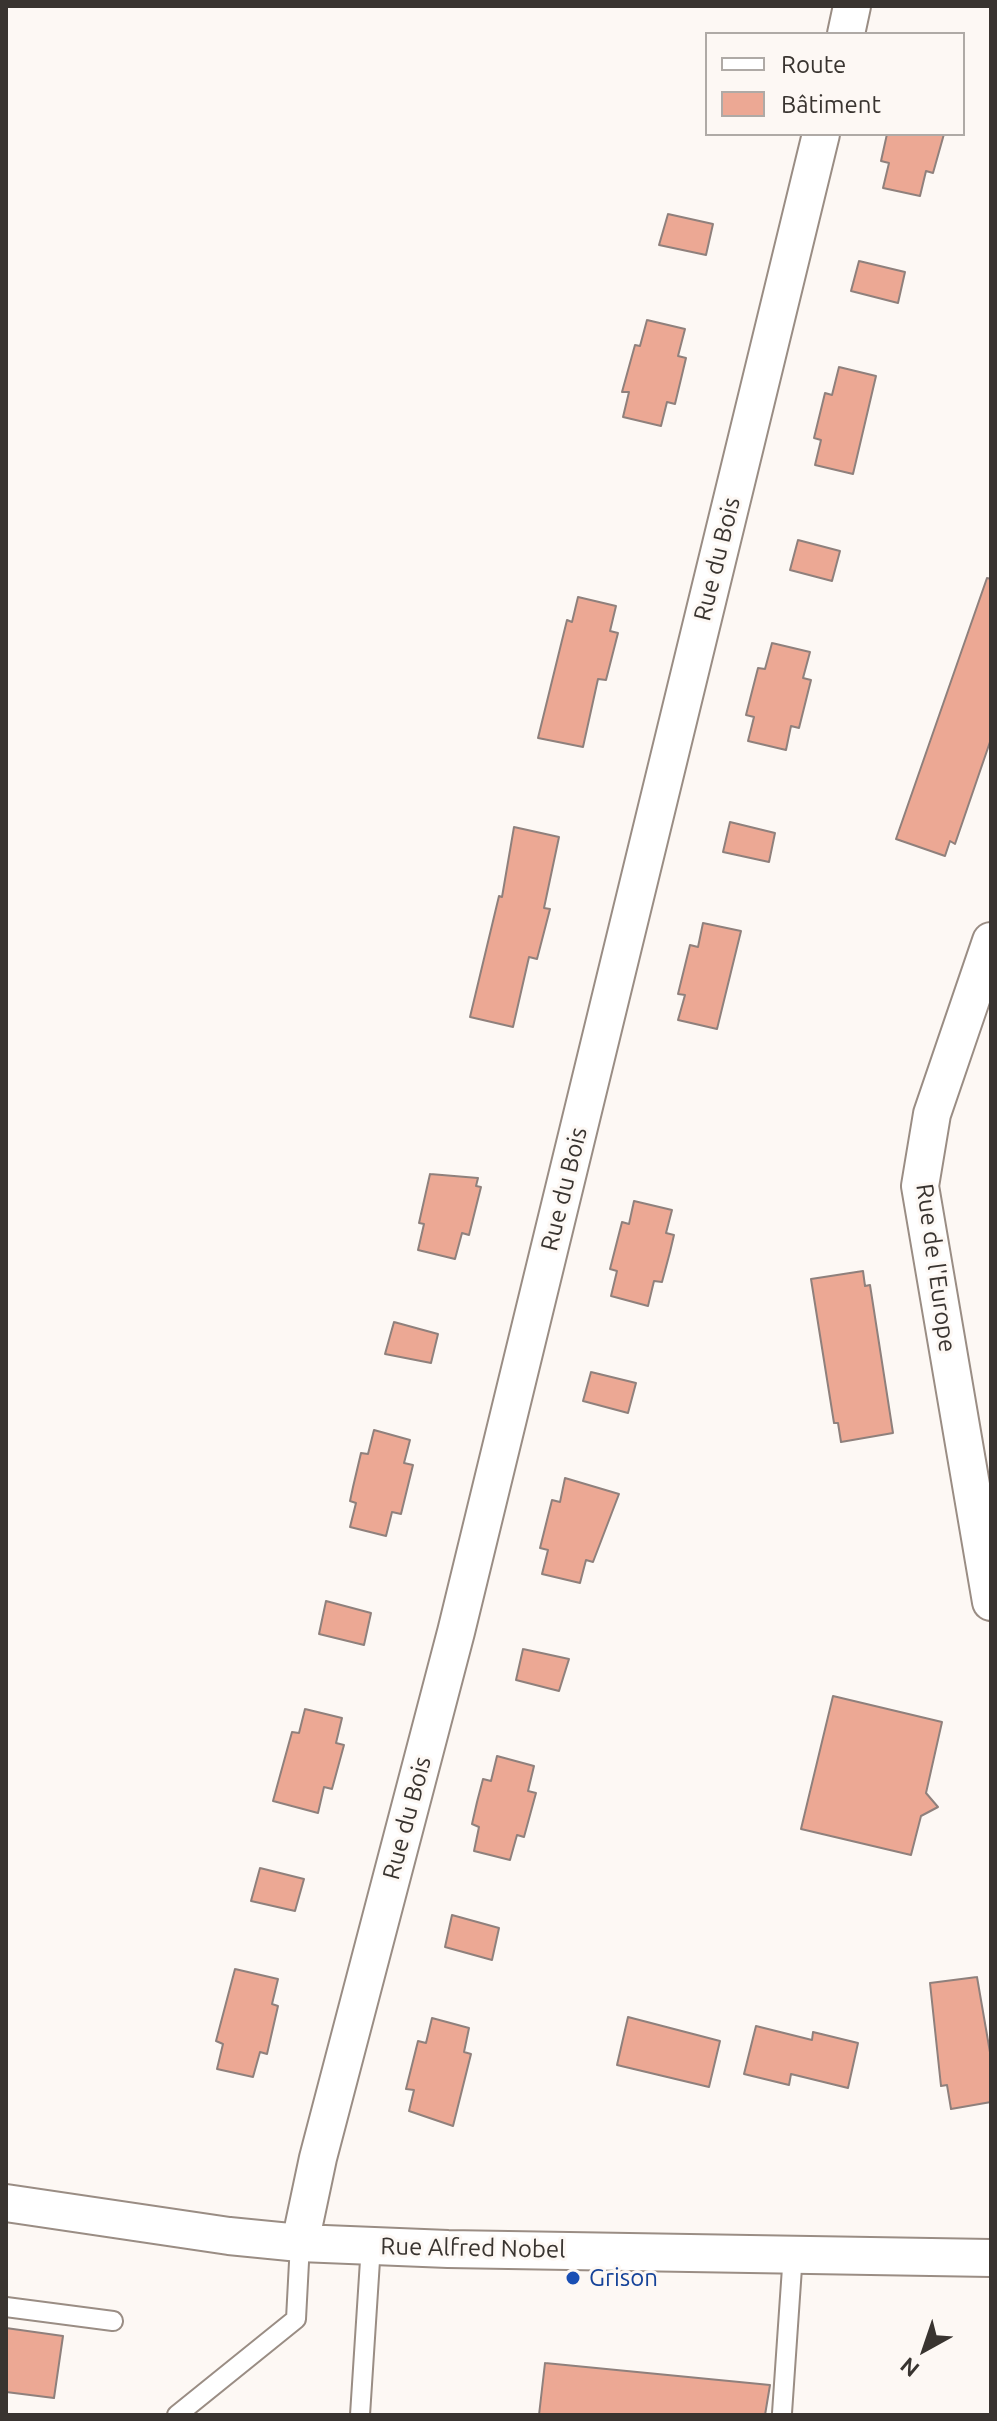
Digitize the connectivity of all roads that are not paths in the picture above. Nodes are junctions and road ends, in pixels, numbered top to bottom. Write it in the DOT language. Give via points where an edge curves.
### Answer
graph roads {
  1 [pos="852,6"];
  2 [pos="846,32"];
  3 [pos="821,136"];
  4 [pos="991,941"];
  5 [pos="991,1602"];
  6 [pos="6,2203"];
  7 [pos="300,2243"];
  8 [pos="371,2245"];
  9 [pos="793,2253"];
  10 [pos="991,2258"];
  11 [pos="6,2307"];
  12 [pos="113,2321"];
  13 [pos="782,2413"];
  14 [pos="177,2415"];
  15 [pos="360,2415"];
  1 -- 2 [label="street"];
  3 -- 7 [label="street, Rue du Bois" via="460,1617"];
  4 -- 5 [label="street, Rue de l'Europe" via="932,1114 920,1186"];
  6 -- 7 [label="street, Rue Alfred Nobel"];
  7 -- 8 [label="street, Rue Alfred Nobel"];
  7 -- 14 [label="lane" via="296,2319"];
  8 -- 9 [label="street, Rue Alfred Nobel"];
  8 -- 15 [label="lane"];
  9 -- 10 [label="street, Rue Alfred Nobel"];
  9 -- 13 [label="lane"];
  11 -- 12 [label="lane"];
}
